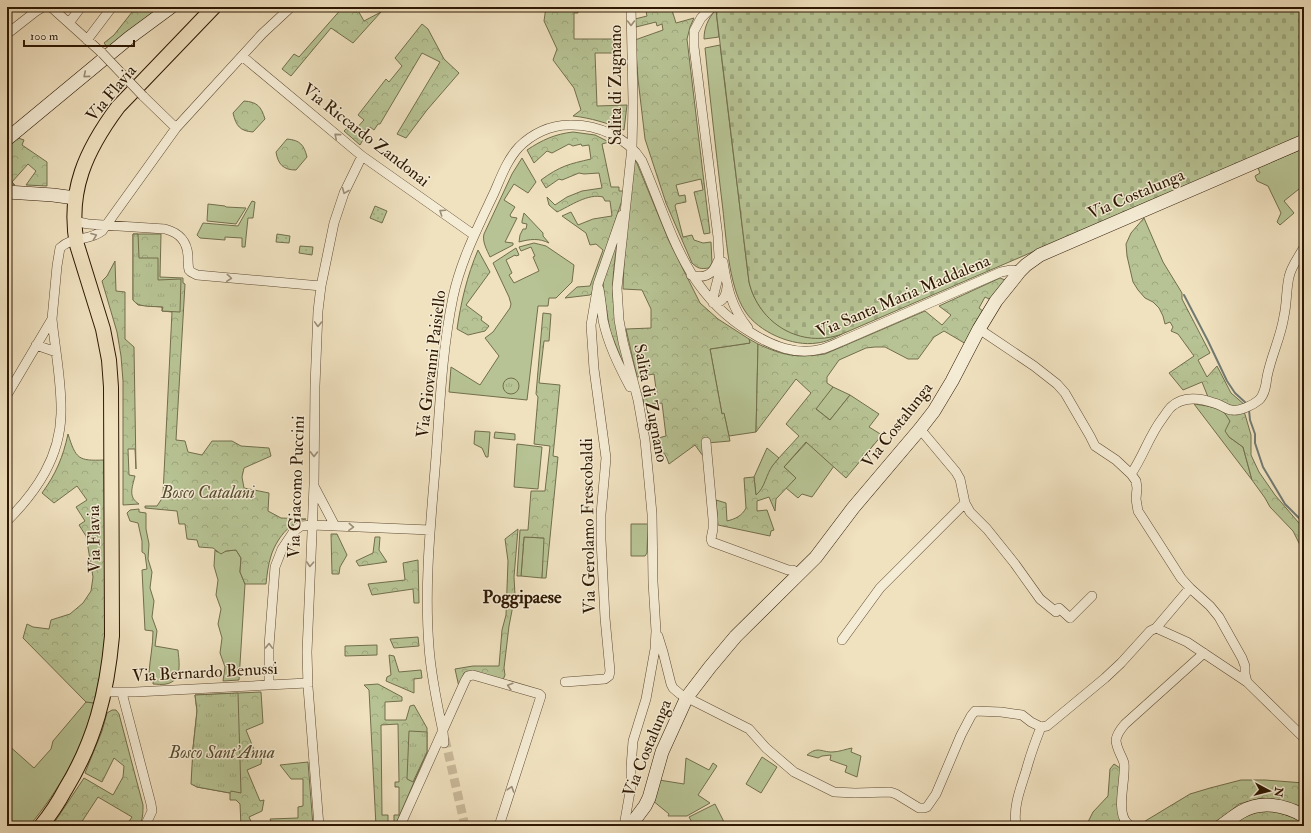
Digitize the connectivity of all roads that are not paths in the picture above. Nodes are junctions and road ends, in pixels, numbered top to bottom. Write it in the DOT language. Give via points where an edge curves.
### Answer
graph roads {
  1 [pos="43,7"];
  2 [pos="51,7"];
  3 [pos="81,7"];
  4 [pos="112,7"];
  5 [pos="171,7"];
  6 [pos="214,7"];
  7 [pos="291,7"];
  8 [pos="631,7"];
  9 [pos="712,7"];
  10 [pos="31,10"];
  11 [pos="69,23"];
  12 [pos="7,34"];
  13 [pos="87,40"];
  14 [pos="242,56"];
  15 [pos="176,128"];
  16 [pos="7,139"];
  17 [pos="1304,141"];
  18 [pos="632,147"];
  19 [pos="362,156"];
  20 [pos="7,192"];
  21 [pos="75,198"];
  22 [pos="627,202"];
  23 [pos="74,221"];
  24 [pos="108,225"];
  25 [pos="474,235"];
  26 [pos="718,237"];
  27 [pos="76,240"];
  28 [pos="1304,247"];
  29 [pos="719,258"];
  30 [pos="1020,271"];
  31 [pos="691,274"];
  32 [pos="598,284"];
  33 [pos="321,286"];
  34 [pos="727,287"];
  35 [pos="713,303"];
  36 [pos="52,319"];
  37 [pos="978,329"];
  38 [pos="754,335"];
  39 [pos="36,345"];
  40 [pos="56,352"];
  41 [pos="7,394"];
  42 [pos="638,400"];
  43 [pos="920,429"];
  44 [pos="706,442"];
  45 [pos="1131,474"];
  46 [pos="314,485"];
  47 [pos="965,503"];
  48 [pos="7,520"];
  49 [pos="312,525"];
  50 [pos="335,526"];
  51 [pos="430,530"];
  52 [pos="798,575"];
  53 [pos="1190,588"];
  54 [pos="1092,596"];
  55 [pos="1156,628"];
  56 [pos="656,631"];
  57 [pos="842,640"];
  58 [pos="1204,653"];
  59 [pos="565,682"];
  60 [pos="1247,682"];
  61 [pos="307,683"];
  62 [pos="269,685"];
  63 [pos="105,692"];
  64 [pos="122,693"];
  65 [pos="687,697"];
  66 [pos="1041,727"];
  67 [pos="444,738"];
  68 [pos="1304,738"];
  69 [pos="1304,816"];
  70 [pos="41,826"];
  71 [pos="145,826"];
  72 [pos="319,826"];
  73 [pos="400,826"];
  74 [pos="499,826"];
  75 [pos="624,826"];
  76 [pos="630,826"];
  77 [pos="1016,826"];
  78 [pos="1130,826"];
  79 [pos="1221,826"];
  1 -- 10 [label="street"];
  2 -- 11 [label="street"];
  3 -- 11 [label="street"];
  4 -- 13 [label="street"];
  5 -- 16 [label="street, one-way" via="129,38"];
  6 -- 21 [label="main road, Via Flavia" via="118,107 107,122 88,153"];
  7 -- 14 [label="street"];
  8 -- 18 [label="street, Salita di Zugnano, one-way"];
  9 -- 26 [label="street, Via Santa Maria Maddalena" via="701,18 694,31 694,47"];
  10 -- 12 [label="street"];
  11 -- 13 [label="street"];
  13 -- 15 [label="street, bridge"];
  14 -- 15 [label="street"];
  19 -- 14 [label="street, Via Riccardo Zandonai, one-way"];
  15 -- 24 [label="street"];
  17 -- 30 [label="street, Via Costalunga" via="1040,255"];
  18 -- 22 [label="street, Salita di Zugnano"];
  18 -- 25 [label="street, Via Giovanni Paisiello" via="608,133 579,125 560,125 536,134 520,146 507,164"];
  18 -- 31 [label="street, Via Giovanni Paisiello" via="642,161 668,226"];
  25 -- 19 [label="street, Via Riccardo Zandonai, one-way"];
  19 -- 33 [label="street, Via Giacomo Puccini, one-way" via="334,223"];
  20 -- 21 [label="street"];
  21 -- 23 [label="main road, Via Flavia"];
  22 -- 32 [label="street, Via Gerolamo Frescobaldi"];
  22 -- 42 [label="street, Salita di Zugnano" via="618,272 618,306 623,342"];
  23 -- 24 [label="street"];
  23 -- 27 [label="main road, Via Flavia"];
  27 -- 24 [label="street, one-way" via="98,235"];
  24 -- 33 [label="street, one-way" via="165,228 174,231 185,242 190,272 197,275"];
  25 -- 51 [label="street, Via Giovanni Paisiello" via="457,282 446,341"];
  26 -- 29 [label="street, Via Santa Maria Maddalena"];
  26 -- 34 [label="street, Via Santa Maria Maddalena"];
  27 -- 36 [label="street" via="60,248"];
  27 -- 63 [label="main road, Via Flavia" via="103,329 111,387 113,610 110,665"];
  28 -- 45 [label="street" via="1288,278 1284,316 1260,399 1235,410 1197,399 1178,402 1157,426"];
  29 -- 31 [label="street" via="710,274 698,277"];
  29 -- 35 [label="street, Via Santa Maria Maddalena"];
  30 -- 37 [label="street, Via Costalunga"];
  30 -- 38 [label="street, Via Santa Maria Maddalena" via="1001,272 821,349 793,351"];
  31 -- 35 [label="street, Via Giovanni Paisiello"];
  32 -- 42 [label="street, Via Gerolamo Frescobaldi" via="608,339 622,372"];
  32 -- 59 [label="street, Via Gerolamo Frescobaldi" via="592,312 591,340 606,458 601,540 610,671 609,676 604,679"];
  33 -- 46 [label="street, Via Giacomo Puccini, one-way" via="315,386"];
  34 -- 35 [label="street" via="724,298"];
  34 -- 38 [label="street, Via Santa Maria Maddalena" via="736,310"];
  35 -- 38 [label="street, Via Santa Maria Maddalena"];
  36 -- 39 [label="street"];
  36 -- 40 [label="street"];
  37 -- 43 [label="street, Via Costalunga" via="952,381 934,412"];
  37 -- 45 [label="street" via="1057,384 1065,393 1095,446"];
  39 -- 40 [label="street"];
  39 -- 41 [label="street"];
  40 -- 48 [label="street" via="61,414 56,450 40,482 22,506"];
  42 -- 56 [label="street, Salita di Zugnano" via="651,501"];
  43 -- 47 [label="street" via="960,479"];
  43 -- 52 [label="street, Via Costalunga" via="853,508 816,557"];
  44 -- 52 [label="street" via="713,514 712,542 793,570"];
  45 -- 53 [label="street" via="1138,488 1138,511"];
  46 -- 49 [label="street, Via Giacomo Puccini"];
  46 -- 50 [label="street"];
  47 -- 54 [label="street" via="1040,599 1056,612 1059,608 1070,618"];
  47 -- 57 [label="street" via="880,588"];
  49 -- 50 [label="street"];
  49 -- 61 [label="street, Via Giacomo Puccini, one-way"];
  62 -- 49 [label="street, one-way" via="275,567 282,548 294,531 301,526"];
  50 -- 51 [label="street, one-way"];
  51 -- 67 [label="street, Via Giovanni Paisiello" via="427,579 428,647"];
  52 -- 65 [label="street, Via Costalunga" via="736,636"];
  53 -- 55 [label="street"];
  53 -- 60 [label="street" via="1219,616 1242,658"];
  55 -- 58 [label="street"];
  55 -- 66 [label="street" via="1150,631 1105,678 1047,726"];
  56 -- 65 [label="street" via="670,684"];
  56 -- 75 [label="street, Salita di Zugnano" via="656,648 646,699 633,741 631,786"];
  58 -- 60 [label="street"];
  58 -- 78 [label="street" via="1125,724 1118,734 1117,744 1125,772 1123,814"];
  60 -- 68 [label="street"];
  61 -- 62 [label="street, Via Bernardo Benussi"];
  61 -- 72 [label="street, Via Giacomo Puccini"];
  62 -- 64 [label="street, Via Bernardo Benussi"];
  63 -- 64 [label="street, Via Bernardo Benussi"];
  63 -- 70 [label="main road, Via Flavia" via="95,727 74,774"];
  64 -- 71 [label="street" via="151,804 152,811"];
  65 -- 66 [label="street" via="750,729 766,748 794,772 834,792 890,792 919,808 927,807 936,794 961,735 975,711 1022,715"];
  65 -- 76 [label="street, Via Costalunga" via="662,752 649,798"];
  66 -- 77 [label="street" via="1017,798"];
  67 -- 73 [label="street"];
  74 -- 67 [label="street, one-way" via="541,696 481,677 468,676"];
  69 -- 79 [label="street" via="1284,807 1262,805 1242,811"];
}
